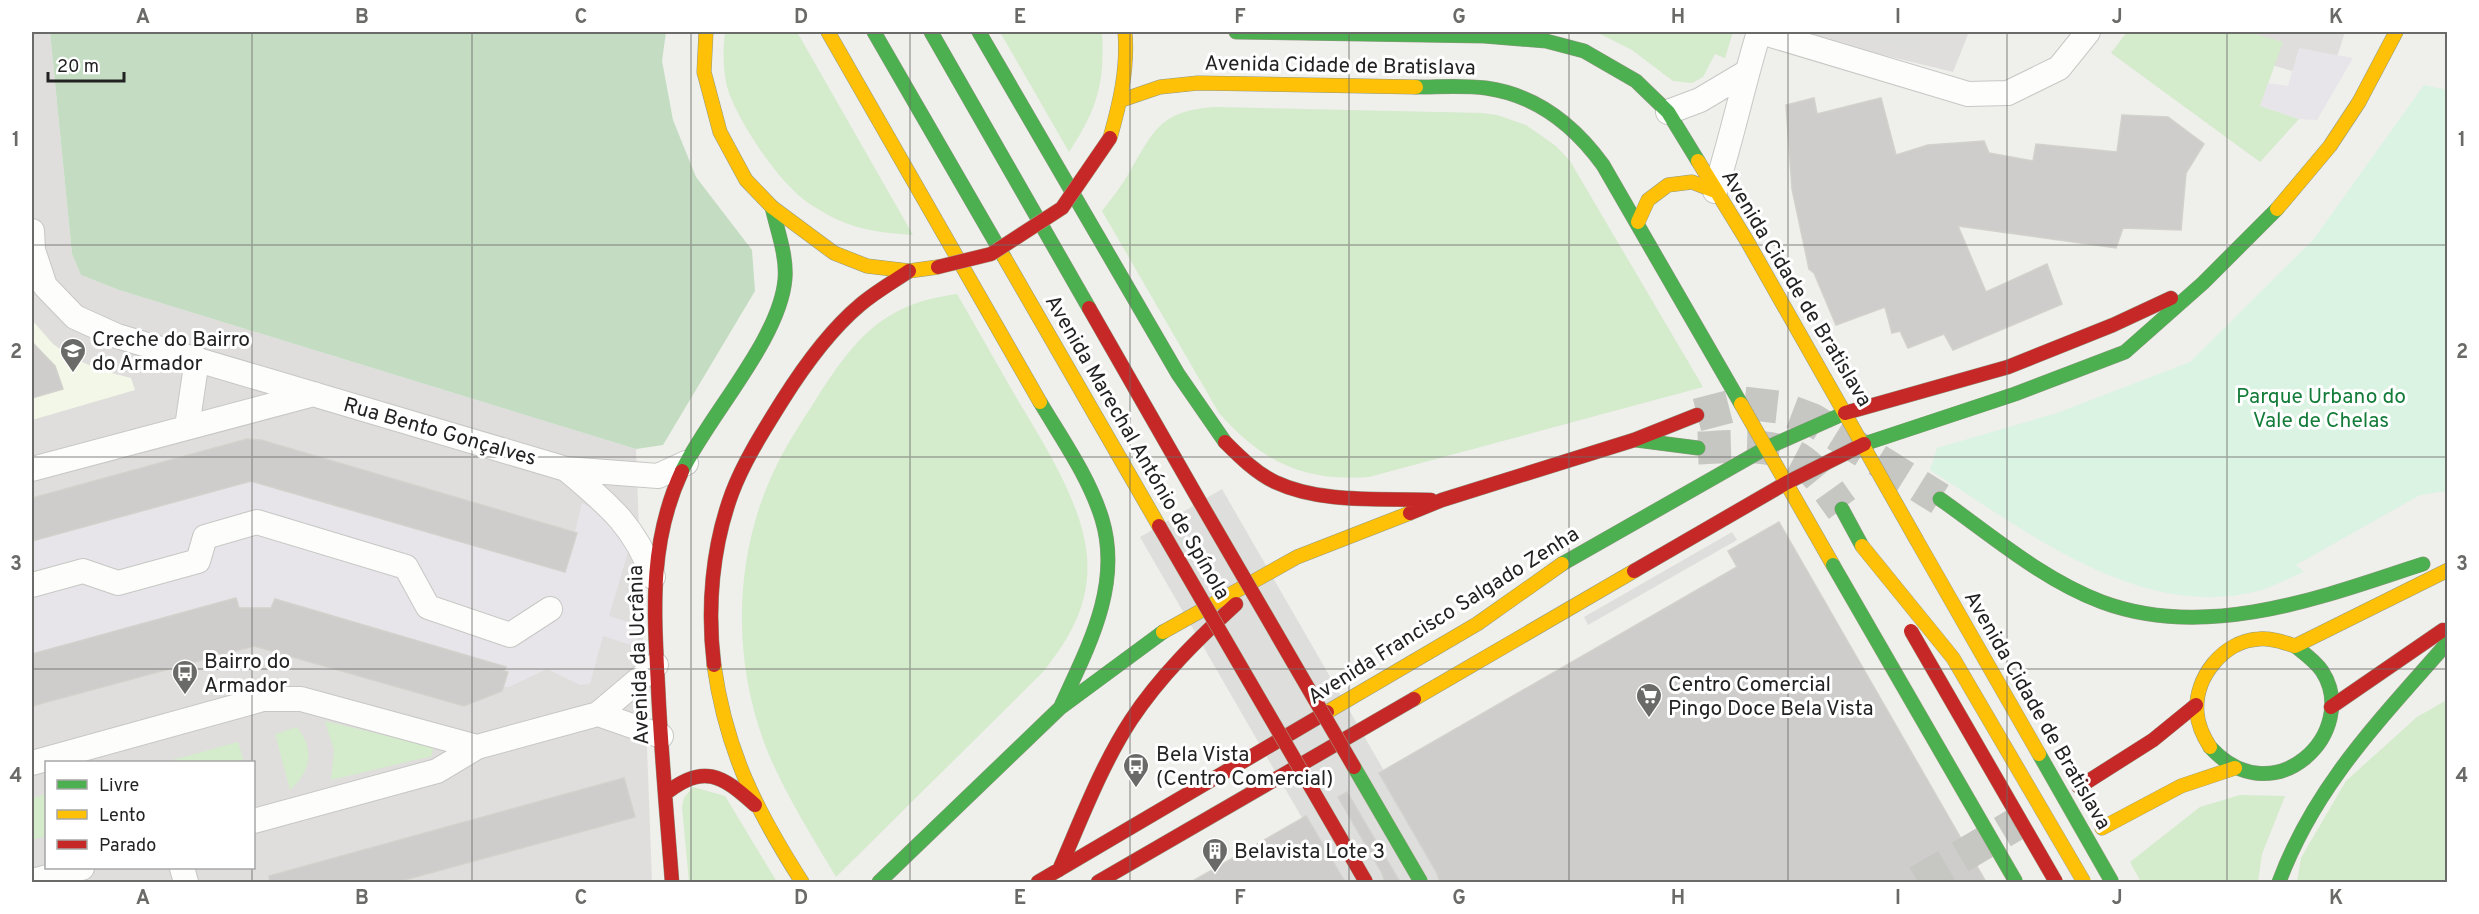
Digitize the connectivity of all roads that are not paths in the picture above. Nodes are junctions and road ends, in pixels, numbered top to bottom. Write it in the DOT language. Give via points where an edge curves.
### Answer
graph roads {
  1 [pos="706,32"];
  2 [pos="828,32"];
  3 [pos="874,32"];
  4 [pos="931,32"];
  5 [pos="979,32"];
  6 [pos="1125,32"];
  7 [pos="1236,32"];
  8 [pos="1760,32"];
  9 [pos="2088,32"];
  10 [pos="2396,32"];
  11 [pos="1747,72"];
  12 [pos="1122,100"];
  13 [pos="1668,112"];
  14 [pos="1715,191"];
  15 [pos="772,207"];
  16 [pos="1638,222"];
  17 [pos="32,231"];
  18 [pos="909,271"];
  19 [pos="2203,283"];
  20 [pos="197,359"];
  21 [pos="314,394"];
  22 [pos="1845,412"];
  23 [pos="1697,415"];
  24 [pos="187,427"];
  25 [pos="1634,440"];
  26 [pos="1864,444"];
  27 [pos="1698,448"];
  28 [pos="1766,448"];
  29 [pos="686,463"];
  30 [pos="32,469"];
  31 [pos="566,469"];
  32 [pos="1786,483"];
  33 [pos="1940,499"];
  34 [pos="1442,500"];
  35 [pos="1842,509"];
  36 [pos="1862,546"];
  37 [pos="2448,556"];
  38 [pos="1297,557"];
  39 [pos="2448,570"];
  40 [pos="654,578"];
  41 [pos="32,585"];
  42 [pos="550,609"];
  43 [pos="2448,627"];
  44 [pos="2448,642"];
  45 [pos="2295,646"];
  46 [pos="656,664"];
  47 [pos="2196,705"];
  48 [pos="2331,707"];
  49 [pos="1060,708"];
  50 [pos="598,714"];
  51 [pos="661,736"];
  52 [pos="477,747"];
  53 [pos="32,763"];
  54 [pos="2235,768"];
  55 [pos="2079,787"];
  56 [pos="665,794"];
  57 [pos="756,806"];
  58 [pos="255,821"];
  59 [pos="2102,828"];
  60 [pos="75,869"];
  61 [pos="1059,870"];
  62 [pos="32,881"];
  63 [pos="672,882"];
  64 [pos="802,882"];
  65 [pos="879,882"];
  66 [pos="1038,882"];
  67 [pos="1098,882"];
  68 [pos="1366,882"];
  69 [pos="1421,882"];
  70 [pos="2016,882"];
  71 [pos="2056,882"];
  72 [pos="2084,882"];
  73 [pos="2112,882"];
  74 [pos="2279,882"];
  1 -- 15 [label="main road" via="704,72 720,132 746,180"];
  2 -- 49 [label="main road" via="1079,469 1102,520 1108,547 1105,598 1099,622"];
  3 -- 68 [label="main road, Avenida Marechal António de Spínola, bridge"];
  4 -- 69 [label="main road, Avenida Marechal António de Spínola, bridge"];
  5 -- 34 [label="main road" via="1178,374 1221,439 1274,482 1304,493"];
  6 -- 12 [label="main road" via="1128,56"];
  7 -- 13 [label="main road, Avenida Cidade de Bratislava" via="1484,36 1556,42 1620,70 1652,94"];
  8 -- 9 [label="street" via="1968,94 2008,93 2059,68"];
  8 -- 11 [label="street"];
  10 -- 19 [label="main road" via="2359,102 2330,146 2269,219"];
  11 -- 13 [label="street" via="1700,100"];
  11 -- 14 [label="street"];
  12 -- 16 [label="main road, Avenida Cidade de Bratislava" via="1160,87 1198,83 1502,90 1537,103 1573,128 1590,145"];
  12 -- 18 [label="main road, bridge" via="1110,138 1062,208 991,254"];
  13 -- 14 [label="main road, Avenida Cidade de Bratislava"];
  14 -- 16 [label="main road" via="1692,182 1668,185 1648,200"];
  14 -- 22 [label="main road, Avenida Cidade de Bratislava"];
  15 -- 18 [label="main road" via="834,253 867,266"];
  15 -- 29 [label="main road, Avenida da Ucrânia" via="784,261 785,280 778,310"];
  16 -- 28 [label="main road, Avenida Cidade de Bratislava"];
  17 -- 20 [label="street, Rua Bento Gonçalves" via="33,250 45,286 75,317 117,336"];
  18 -- 57 [label="main road" via="858,306 817,349 744,466 723,521 712,583 713,652 725,718 742,776"];
  19 -- 22 [label="main road, Avenida Francisco Salgado Zenha" via="2008,367"];
  19 -- 26 [label="main road" via="2125,352"];
  20 -- 21 [label="street, Rua Bento Gonçalves"];
  20 -- 24 [label="street"];
  21 -- 24 [label="street, Rua Bento Gonçalves"];
  21 -- 31 [label="street, Rua Bento Gonçalves"];
  22 -- 26 [label="main road, Avenida Cidade de Bratislava"];
  22 -- 28 [label="main road, Avenida Francisco Salgado Zenha"];
  23 -- 25 [label="main road"];
  24 -- 30 [label="street, Rua Bento Gonçalves"];
  25 -- 27 [label="main road"];
  25 -- 34 [label="main road"];
  26 -- 32 [label="main road"];
  26 -- 73 [label="main road, Avenida Cidade de Bratislava, bridge"];
  28 -- 32 [label="main road, Avenida Cidade de Bratislava"];
  28 -- 61 [label="main road, Avenida Francisco Salgado Zenha" via="1549,572 1477,624"];
  29 -- 31 [label="street, Rua Bento Gonçalves" via="658,476"];
  29 -- 40 [label="main road, Avenida da Ucrânia" via="660,532"];
  31 -- 40 [label="street, Rua Bento Gonçalves" via="629,527"];
  32 -- 67 [label="main road"];
  32 -- 70 [label="main road, Avenida Cidade de Bratislava, bridge"];
  33 -- 37 [label="main road" via="2085,594 2123,609 2172,616 2271,608"];
  34 -- 38 [label="main road"];
  35 -- 36 [label="main road"];
  36 -- 71 [label="main road, bridge"];
  36 -- 72 [label="main road, bridge" via="1953,658"];
  38 -- 49 [label="main road" via="1185,618"];
  38 -- 61 [label="main road" via="1221,617 1151,692 1114,750"];
  39 -- 45 [label="main road"];
  40 -- 46 [label="main road, Avenida da Ucrânia"];
  41 -- 42 [label="street" via="83,571 118,583 198,561 205,537 257,522 406,567 428,607 510,635"];
  43 -- 48 [label="main road"];
  44 -- 74 [label="main road" via="2312,808 2293,842"];
  45 -- 47 [label="main road" via="2257,639 2221,654 2199,686"];
  45 -- 48 [label="main road" via="2314,662 2327,682"];
  46 -- 50 [label="street"];
  46 -- 51 [label="main road, Avenida da Ucrânia"];
  47 -- 54 [label="main road" via="2198,724 2206,742 2218,757"];
  47 -- 55 [label="main road" via="2153,740"];
  48 -- 54 [label="main road" via="2327,729 2316,749 2300,764 2279,773 2256,774"];
  49 -- 65 [label="main road"];
  50 -- 51 [label="street"];
  50 -- 52 [label="street"];
  51 -- 56 [label="main road, Avenida da Ucrânia"];
  52 -- 53 [label="street" via="301,699 263,699"];
  52 -- 58 [label="street" via="437,771"];
  54 -- 59 [label="main road" via="2181,786"];
  56 -- 57 [label="main road" via="683,779 711,774 731,784"];
  56 -- 63 [label="main road, Avenida da Ucrânia"];
  57 -- 64 [label="main road"];
  60 -- 62 [label="street"];
  61 -- 66 [label="main road, Avenida Francisco Salgado Zenha"];
}
